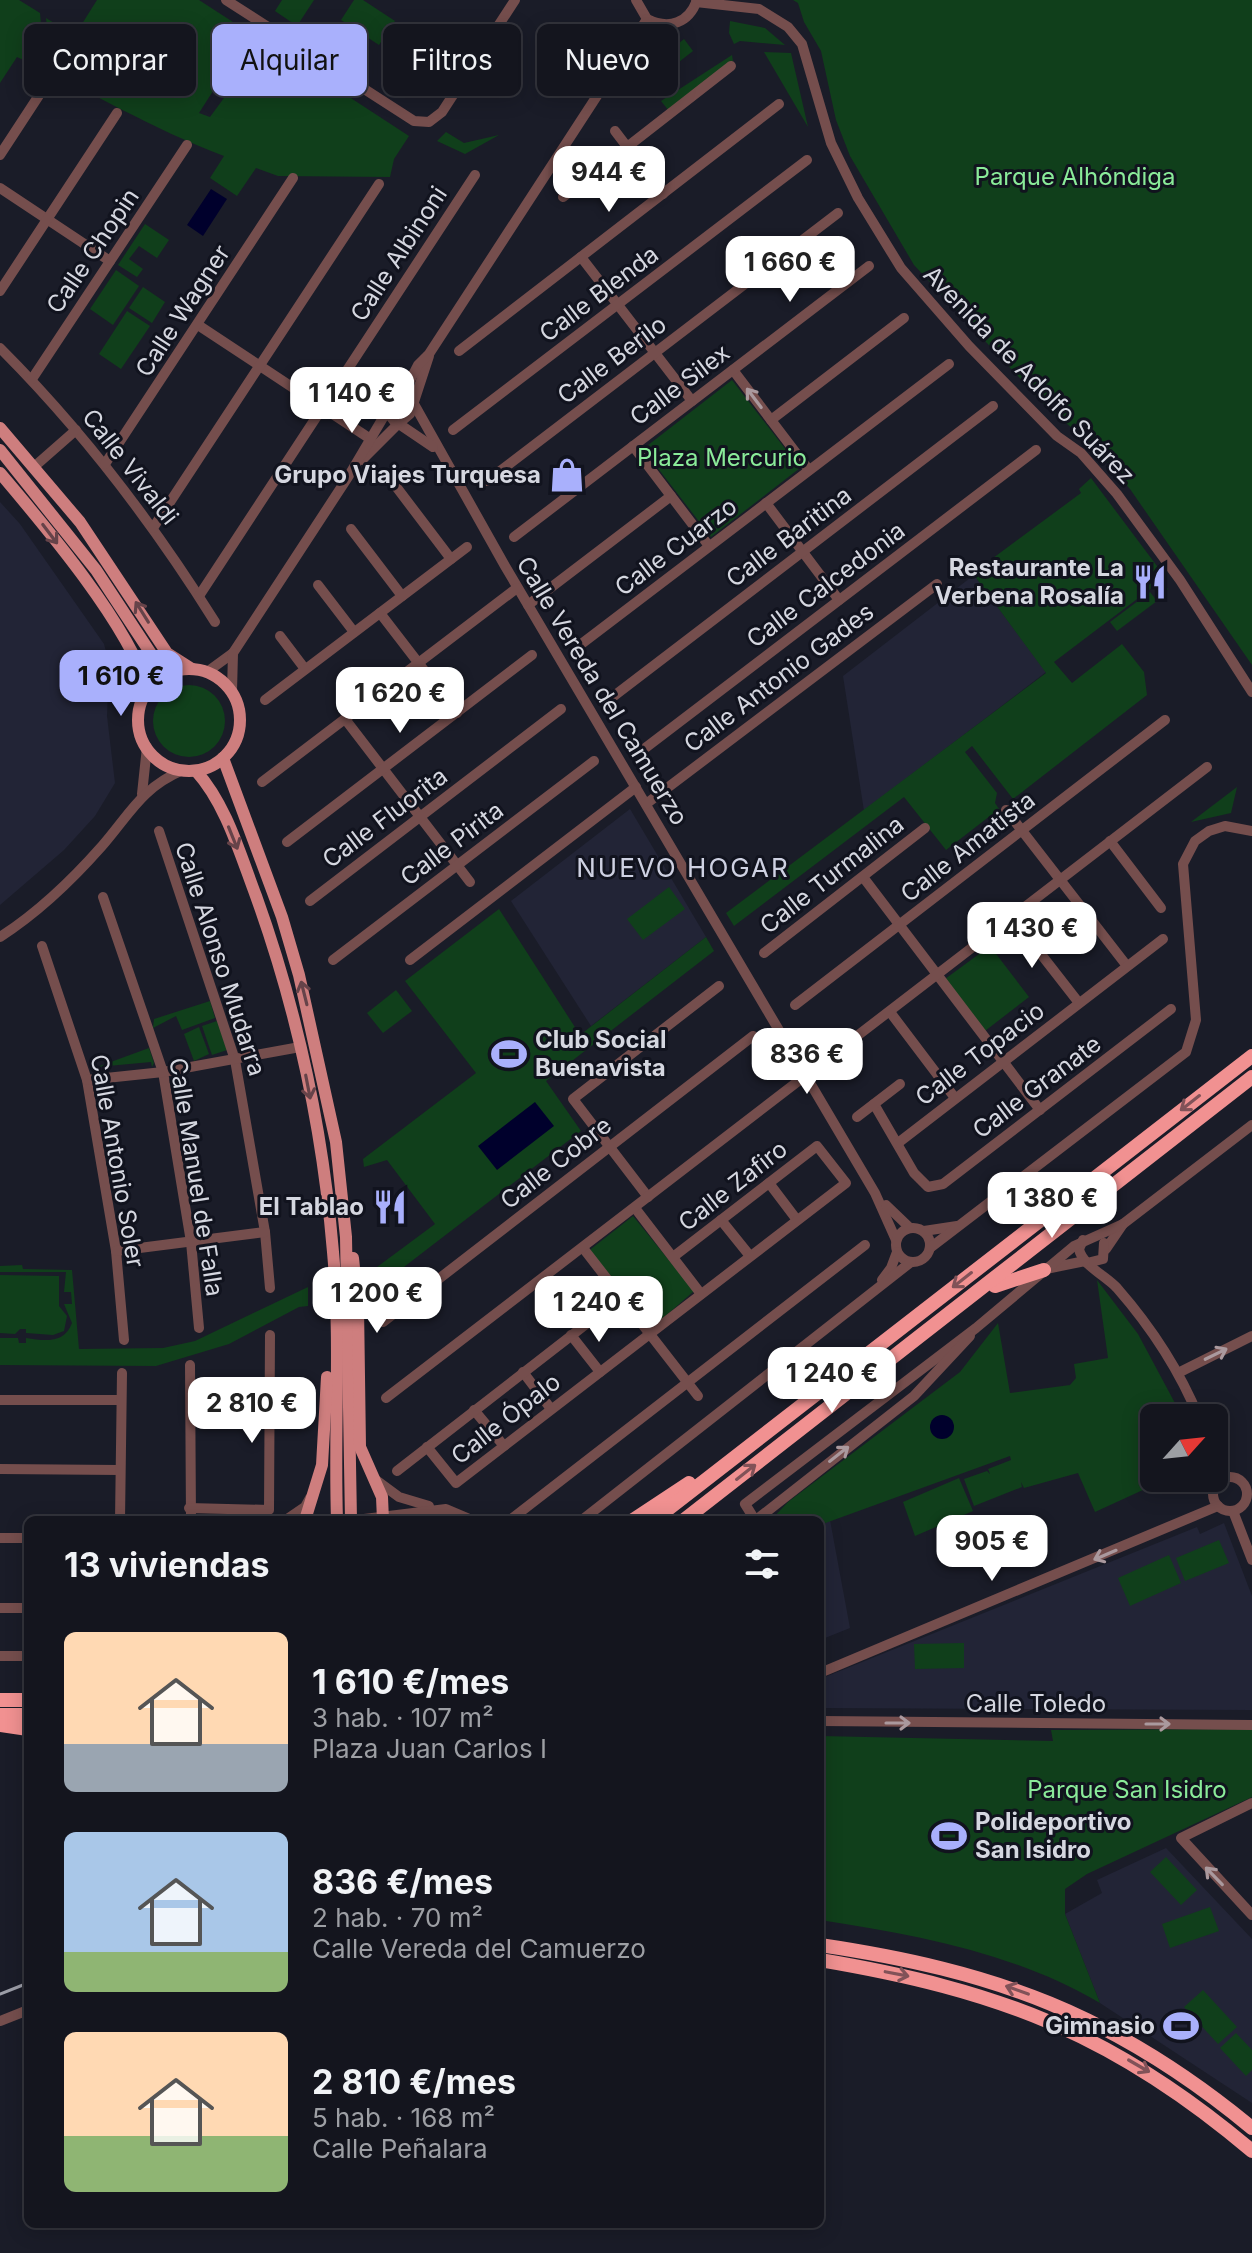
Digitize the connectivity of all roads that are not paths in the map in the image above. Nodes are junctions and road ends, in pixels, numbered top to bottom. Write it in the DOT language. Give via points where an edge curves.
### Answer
graph roads {
  1 [pos="226,0"];
  2 [pos="515,0"];
  3 [pos="636,0"];
  4 [pos="696,1"];
  5 [pos="647,19"];
  6 [pos="731,66"];
  7 [pos="39,96"];
  8 [pos="779,104"];
  9 [pos="117,113"];
  10 [pos="615,131"];
  11 [pos="187,145"];
  12 [pos="628,147"];
  13 [pos="0,155"];
  14 [pos="807,160"];
  15 [pos="475,175"];
  16 [pos="293,178"];
  17 [pos="379,184"];
  18 [pos="0,188"];
  19 [pos="663,194"];
  20 [pos="563,197"];
  21 [pos="838,213"];
  22 [pos="47,220"];
  23 [pos="581,257"];
  24 [pos="110,261"];
  25 [pos="869,266"];
  26 [pos="0,291"];
  27 [pos="618,305"];
  28 [pos="904,318"];
  29 [pos="198,325"];
  30 [pos="0,348"];
  31 [pos="459,351"];
  32 [pos="655,353"];
  33 [pos="429,354"];
  34 [pos="949,364"];
  35 [pos="261,366"];
  36 [pos="733,370"];
  37 [pos="32,379"];
  38 [pos="402,395"];
  39 [pos="692,401"];
  40 [pos="414,403"];
  41 [pos="993,406"];
  42 [pos="323,407"];
  43 [pos="387,412"];
  44 [pos="771,420"];
  45 [pos="398,424"];
  46 [pos="0,428"];
  47 [pos="76,430"];
  48 [pos="453,430"];
  49 [pos="369,438"];
  50 [pos="633,446"];
  51 [pos="0,450"];
  52 [pos="1036,450"];
  53 [pos="438,451"];
  54 [pos="105,464"];
  55 [pos="35,466"];
  56 [pos="808,471"];
  57 [pos="0,473"];
  58 [pos="388,476"];
  59 [pos="348,477"];
  60 [pos="487,481"];
  61 [pos="671,496"];
  62 [pos="766,503"];
  63 [pos="153,528"];
  64 [pos="351,529"];
  65 [pos="514,537"];
  66 [pos="709,546"];
  67 [pos="467,547"];
  68 [pos="803,551"];
  69 [pos="451,559"];
  70 [pos="937,584"];
  71 [pos="318,585"];
  72 [pos="517,588"];
  73 [pos="199,596"];
  74 [pos="402,596"];
  75 [pos="839,600"];
  76 [pos="528,605"];
  77 [pos="380,613"];
  78 [pos="215,622"];
  79 [pos="354,632"];
  80 [pos="280,636"];
  81 [pos="580,645"];
  82 [pos="233,653"];
  83 [pos="532,655"];
  84 [pos="418,663"];
  85 [pos="192,669"];
  86 [pos="305,669"];
  87 [pos="207,672"];
  88 [pos="165,675"];
  89 [pos="148,690"];
  90 [pos="232,691"];
  91 [pos="1252,692"];
  92 [pos="610,699"];
  93 [pos="265,700"];
  94 [pos="561,709"];
  95 [pos="457,713"];
  96 [pos="345,719"];
  97 [pos="1165,720"];
  98 [pos="147,747"];
  99 [pos="640,752"];
  100 [pos="223,758"];
  101 [pos="594,761"];
  102 [pos="1207,767"];
  103 [pos="384,769"];
  104 [pos="183,770"];
  105 [pos="196,771"];
  106 [pos="262,782"];
  107 [pos="636,787"];
  108 [pos="142,794"];
  109 [pos="646,804"];
  110 [pos="1006,810"];
  111 [pos="420,817"];
  112 [pos="925,828"];
  113 [pos="159,831"];
  114 [pos="1022,831"];
  115 [pos="1252,831"];
  116 [pos="1110,841"];
  117 [pos="287,842"];
  118 [pos="458,865"];
  119 [pos="863,877"];
  120 [pos="1060,880"];
  121 [pos="470,882"];
  122 [pos="103,897"];
  123 [pos="310,901"];
  124 [pos="1161,908"];
  125 [pos="1012,917"];
  126 [pos="899,926"];
  127 [pos="0,937"];
  128 [pos="1163,939"];
  129 [pos="42,946"];
  130 [pos="764,953"];
  131 [pos="333,960"];
  132 [pos="410,960"];
  133 [pos="1127,966"];
  134 [pos="937,975"];
  135 [pos="719,986"];
  136 [pos="1079,1003"];
  137 [pos="795,1005"];
  138 [pos="1171,1009"];
  139 [pos="890,1012"];
  140 [pos="753,1036"];
  141 [pos="300,1047"];
  142 [pos="1252,1056"];
  143 [pos="235,1060"];
  144 [pos="1003,1062"];
  145 [pos="163,1072"];
  146 [pos="807,1075"];
  147 [pos="1252,1077"];
  148 [pos="87,1080"];
  149 [pos="900,1084"];
  150 [pos="955,1098"];
  151 [pos="874,1104"];
  152 [pos="1040,1110"];
  153 [pos="857,1117"];
  154 [pos="1252,1125"];
  155 [pos="898,1143"];
  156 [pos="609,1147"];
  157 [pos="769,1183"];
  158 [pos="846,1183"];
  159 [pos="648,1197"];
  160 [pos="879,1198"];
  161 [pos="344,1207"];
  162 [pos="635,1208"];
  163 [pos="721,1220"];
  164 [pos="797,1220"];
  165 [pos="1123,1224"];
  166 [pos="963,1225"];
  167 [pos="909,1227"];
  168 [pos="924,1231"];
  169 [pos="265,1232"];
  170 [pos="1086,1239"];
  171 [pos="191,1242"];
  172 [pos="865,1245"];
  173 [pos="896,1246"];
  174 [pos="583,1248"];
  175 [pos="930,1248"];
  176 [pos="1106,1250"];
  177 [pos="116,1251"];
  178 [pos="333,1254"];
  179 [pos="750,1256"];
  180 [pos="673,1257"];
  181 [pos="911,1262"];
  182 [pos="1086,1262"];
  183 [pos="1044,1270"];
  184 [pos="270,1288"];
  185 [pos="1116,1288"];
  186 [pos="701,1294"];
  187 [pos="871,1295"];
  188 [pos="973,1296"];
  189 [pos="621,1297"];
  190 [pos="383,1322"];
  191 [pos="199,1328"];
  192 [pos="650,1334"];
  193 [pos="270,1335"];
  194 [pos="571,1335"];
  195 [pos="124,1340"];
  196 [pos="1251,1341"];
  197 [pos="944,1359"];
  198 [pos="190,1365"];
  199 [pos="523,1372"];
  200 [pos="600,1372"];
  201 [pos="1180,1372"];
  202 [pos="122,1373"];
  203 [pos="687,1382"];
  204 [pos="698,1396"];
  205 [pos="386,1398"];
  206 [pos="0,1400"];
  207 [pos="121,1400"];
  208 [pos="1193,1404"];
  209 [pos="551,1409"];
  210 [pos="474,1410"];
  211 [pos="504,1446"];
  212 [pos="427,1447"];
  213 [pos="0,1469"];
  214 [pos="120,1470"];
  215 [pos="397,1471"];
  216 [pos="370,1473"];
  217 [pos="711,1473"];
  218 [pos="1247,1479"];
  219 [pos="316,1486"];
  220 [pos="1214,1492"];
  221 [pos="1250,1496"];
  222 [pos="1218,1506"];
  223 [pos="446,1509"];
  224 [pos="419,1511"];
  225 [pos="1233,1511"];
  226 [pos="190,1514"];
  227 [pos="337,1515"];
  228 [pos="120,1516"];
  229 [pos="292,1516"];
  230 [pos="306,1516"];
  231 [pos="352,1516"];
  232 [pos="384,1516"];
  233 [pos="394,1516"];
  234 [pos="409,1516"];
  235 [pos="463,1516"];
  236 [pos="515,1516"];
  237 [pos="587,1516"];
  238 [pos="639,1516"];
  239 [pos="659,1516"];
  240 [pos="689,1516"];
  241 [pos="753,1516"];
  242 [pos="761,1516"];
  243 [pos="0,1538"];
  244 [pos="24,1538"];
  245 [pos="1252,1560"];
  246 [pos="0,1608"];
  247 [pos="24,1608"];
  248 [pos="0,1656"];
  249 [pos="24,1656"];
  250 [pos="824,1671"];
  251 [pos="0,1700"];
  252 [pos="24,1700"];
  253 [pos="0,1715"];
  254 [pos="24,1715"];
  255 [pos="824,1721"];
  256 [pos="0,1725"];
  257 [pos="1252,1725"];
  258 [pos="24,1728"];
  259 [pos="1252,1803"];
  260 [pos="1252,1915"];
  261 [pos="824,1946"];
  262 [pos="824,1961"];
  263 [pos="24,2012"];
  264 [pos="0,2021"];
  265 [pos="1252,2128"];
  266 [pos="1252,2151"];
  1 -- 2 [label="street" via="414,121 429,122 442,112"];
  3 -- 5 [label="street"];
  4 -- 5 [label="street" via="686,19 677,23"];
  4 -- 91 [label="street, Avenida de Adolfo Suárez" via="759,9 788,27 802,44 831,143 901,268 969,346 1117,494"];
  5 -- 33 [label="street"];
  6 -- 12 [label="street"];
  7 -- 13 [label="street"];
  8 -- 19 [label="street"];
  9 -- 22 [label="street"];
  10 -- 12 [label="street"];
  11 -- 24 [label="street, Calle Chopin"];
  12 -- 19 [label="street"];
  12 -- 20 [label="street"];
  14 -- 27 [label="street, Calle Blenda"];
  15 -- 42 [label="street, Calle Albinoni"];
  16 -- 29 [label="street, Calle Wagner"];
  17 -- 35 [label="street"];
  18 -- 22 [label="street"];
  19 -- 23 [label="street"];
  21 -- 32 [label="street, Calle Berilo"];
  22 -- 24 [label="street"];
  22 -- 26 [label="street"];
  23 -- 27 [label="street"];
  23 -- 31 [label="street"];
  24 -- 37 [label="street, Calle Chopin"];
  25 -- 36 [label="street, Calle Silex"];
  27 -- 32 [label="street"];
  27 -- 48 [label="street, Calle Blenda"];
  28 -- 44 [label="street"];
  29 -- 35 [label="street"];
  29 -- 54 [label="street, Calle Wagner"];
  30 -- 37 [label="street, Calle Vivaldi"];
  32 -- 39 [label="street"];
  32 -- 60 [label="street, Calle Berilo"];
  33 -- 38 [label="street"];
  33 -- 40 [label="street"];
  34 -- 56 [label="street, Calle Cuarzo"];
  35 -- 42 [label="street"];
  35 -- 63 [label="street"];
  36 -- 39 [label="street, Calle Silex"];
  44 -- 36 [label="street, one-way"];
  37 -- 47 [label="street, Calle Vivaldi"];
  38 -- 40 [label="street"];
  38 -- 43 [label="street"];
  39 -- 50 [label="street, Calle Silex"];
  40 -- 45 [label="street"];
  40 -- 53 [label="street, Calle Vereda del Camuerzo"];
  41 -- 68 [label="street, Calle Baritina"];
  42 -- 49 [label="street"];
  42 -- 73 [label="street, Calle Albinoni"];
  43 -- 45 [label="street, Calle Vereda del Camuerzo"];
  43 -- 49 [label="street"];
  44 -- 56 [label="street"];
  45 -- 53 [label="street, Calle Vereda del Camuerzo"];
  45 -- 59 [label="street"];
  46 -- 55 [label="main road"];
  47 -- 54 [label="street, Calle Vivaldi"];
  47 -- 55 [label="street"];
  49 -- 59 [label="street"];
  50 -- 61 [label="street"];
  50 -- 65 [label="street, Calle Silex"];
  51 -- 88 [label="main road" via="96,570"];
  52 -- 75 [label="street, Calle Calcedonia"];
  53 -- 72 [label="street, Calle Vereda del Camuerzo"];
  54 -- 63 [label="street, Calle Vivaldi"];
  85 -- 55 [label="main road, one-way" via="167,653 98,547"];
  56 -- 62 [label="street, Calle Cuarzo"];
  57 -- 89 [label="main road, one-way" via="90,589 136,660"];
  58 -- 69 [label="street"];
  59 -- 82 [label="street"];
  61 -- 66 [label="street"];
  61 -- 76 [label="street"];
  62 -- 66 [label="street, Calle Cuarzo"];
  62 -- 68 [label="street"];
  63 -- 73 [label="street, Calle Vivaldi"];
  64 -- 74 [label="street"];
  66 -- 81 [label="street, Calle Cuarzo"];
  67 -- 69 [label="street"];
  68 -- 75 [label="street"];
  68 -- 92 [label="street, Calle Baritina"];
  69 -- 74 [label="street"];
  70 -- 109 [label="street, Calle Antonio Gades"];
  71 -- 79 [label="street"];
  72 -- 76 [label="street, Calle Vereda del Camuerzo"];
  72 -- 84 [label="street"];
  73 -- 78 [label="street, Calle Vivaldi"];
  74 -- 77 [label="street"];
  75 -- 99 [label="street, Calle Calcedonia"];
  76 -- 107 [label="street, Calle Vereda del Camuerzo"];
  77 -- 79 [label="street"];
  77 -- 84 [label="street"];
  79 -- 86 [label="street"];
  80 -- 86 [label="street"];
  82 -- 87 [label="street"];
  82 -- 90 [label="street"];
  83 -- 95 [label="street"];
  84 -- 95 [label="street"];
  84 -- 96 [label="street"];
  85 -- 87 [label="main road"];
  85 -- 88 [label="main road"];
  86 -- 93 [label="street"];
  87 -- 90 [label="main road"];
  88 -- 89 [label="main road"];
  89 -- 98 [label="main road" via="139,717"];
  90 -- 100 [label="main road" via="240,726"];
  94 -- 111 [label="street, Calle Fluorita"];
  95 -- 103 [label="street"];
  96 -- 103 [label="street"];
  96 -- 106 [label="street"];
  97 -- 114 [label="street, Calle Amatista"];
  98 -- 104 [label="main road" via="166,765"];
  98 -- 108 [label="street"];
  100 -- 105 [label="main road"];
  161 -- 100 [label="main road, one-way" via="336,1142 299,975"];
  101 -- 118 [label="street, Calle Pirita"];
  102 -- 116 [label="street"];
  103 -- 111 [label="street"];
  103 -- 117 [label="street"];
  104 -- 105 [label="main road"];
  104 -- 108 [label="street"];
  105 -- 141 [label="main road, one-way" via="209,785 244,865"];
  107 -- 109 [label="street, Calle Vereda del Camuerzo"];
  107 -- 132 [label="street"];
  108 -- 127 [label="street" via="69,881"];
  109 -- 146 [label="street, Calle Vereda del Camuerzo"];
  110 -- 114 [label="street"];
  111 -- 118 [label="street"];
  111 -- 123 [label="street, Calle Fluorita"];
  112 -- 119 [label="street, Calle Turmalina"];
  113 -- 143 [label="street, Calle Alonso Mudarra"];
  114 -- 120 [label="street"];
  114 -- 126 [label="street, Calle Amatista"];
  115 -- 166 [label="street" via="1225,826 1209,831 1195,841 1183,864 1196,1020 1186,1052"];
  116 -- 120 [label="street"];
  116 -- 124 [label="street"];
  118 -- 121 [label="street"];
  118 -- 131 [label="street, Calle Pirita"];
  119 -- 126 [label="street"];
  119 -- 130 [label="street, Calle Turmalina"];
  120 -- 125 [label="street"];
  120 -- 133 [label="street"];
  122 -- 145 [label="street, Calle Manuel de Falla"];
  125 -- 134 [label="street"];
  125 -- 136 [label="street"];
  126 -- 134 [label="street"];
  126 -- 137 [label="street, Calle Amatista"];
  128 -- 133 [label="street, Calle Topacio"];
  129 -- 148 [label="street, Calle Antonio Soler"];
  133 -- 136 [label="street, Calle Topacio"];
  134 -- 139 [label="street"];
  134 -- 144 [label="street"];
  135 -- 156 [label="street" via="573,1099"];
  136 -- 144 [label="street, Calle Topacio"];
  138 -- 152 [label="street, Calle Granate"];
  139 -- 146 [label="street"];
  139 -- 150 [label="street"];
  140 -- 156 [label="street, Calle Cobre"];
  141 -- 143 [label="street"];
  141 -- 178 [label="main road, one-way"];
  142 -- 217 [label="highway, one-way"];
  143 -- 145 [label="street"];
  143 -- 169 [label="street, Calle Alonso Mudarra"];
  144 -- 150 [label="street, Calle Topacio"];
  144 -- 152 [label="street"];
  145 -- 148 [label="street"];
  145 -- 171 [label="street, Calle Manuel de Falla"];
  146 -- 159 [label="street"];
  146 -- 160 [label="street, Calle Vereda del Camuerzo"];
  147 -- 188 [label="highway"];
  148 -- 177 [label="street, Calle Antonio Soler"];
  149 -- 151 [label="street"];
  150 -- 155 [label="street, Calle Topacio"];
  151 -- 153 [label="street"];
  151 -- 155 [label="street, Calle Granate"];
  152 -- 155 [label="street, Calle Granate" via="943,1184 928,1187"];
  154 -- 165 [label="street"];
  156 -- 159 [label="street"];
  156 -- 190 [label="street, Calle Cobre"];
  157 -- 158 [label="street, Calle Zafiro" via="817,1146"];
  157 -- 163 [label="street, Calle Zafiro"];
  157 -- 164 [label="street"];
  158 -- 164 [label="street, Calle Ópalo"];
  159 -- 162 [label="street"];
  160 -- 167 [label="street, Calle Vereda del Camuerzo"];
  160 -- 173 [label="street, Calle Vereda del Camuerzo"];
  161 -- 216 [label="main road" via="357,1293 358,1434"];
  161 -- 231 [label="main road"];
  162 -- 174 [label="street"];
  162 -- 180 [label="street"];
  163 -- 179 [label="street"];
  163 -- 180 [label="street, Calle Zafiro"];
  164 -- 179 [label="street, Calle Ópalo"];
  165 -- 170 [label="street"];
  165 -- 176 [label="street"];
  166 -- 168 [label="street"];
  166 -- 175 [label="street"];
  167 -- 168 [label="street"];
  167 -- 173 [label="street"];
  168 -- 175 [label="street"];
  169 -- 171 [label="street"];
  169 -- 184 [label="street, Calle Alonso Mudarra"];
  170 -- 176 [label="street" via="1101,1240"];
  170 -- 182 [label="street" via="1079,1249"];
  170 -- 183 [label="street"];
  171 -- 177 [label="street"];
  171 -- 191 [label="street, Calle Manuel de Falla"];
  172 -- 203 [label="street"];
  173 -- 181 [label="street"];
  173 -- 187 [label="street" via="891,1268"];
  174 -- 189 [label="street"];
  174 -- 205 [label="street"];
  175 -- 181 [label="street" via="923,1259"];
  176 -- 182 [label="street" via="1100,1262"];
  176 -- 185 [label="street"];
  177 -- 195 [label="street, Calle Antonio Soler"];
  178 -- 219 [label="main road" via="327,1285 325,1444"];
  178 -- 227 [label="main road"];
  179 -- 186 [label="street, Calle Ópalo"];
  180 -- 186 [label="street"];
  181 -- 187 [label="street"];
  182 -- 183 [label="street"];
  182 -- 185 [label="street"];
  183 -- 188 [label="highway" via="1013,1277"];
  183 -- 197 [label="street"];
  185 -- 201 [label="street"];
  186 -- 192 [label="street, Calle Ópalo"];
  187 -- 237 [label="street"];
  240 -- 188 [label="highway, one-way"];
  189 -- 192 [label="street"];
  189 -- 194 [label="street"];
  192 -- 200 [label="street, Calle Ópalo"];
  192 -- 203 [label="street"];
  193 -- 226 [label="street" via="269,1510"];
  194 -- 199 [label="street"];
  194 -- 200 [label="street"];
  201 -- 196 [label="street, one-way"];
  197 -- 241 [label="street" via="745,1504"];
  242 -- 197 [label="street, one-way" via="914,1396"];
  198 -- 226 [label="street"];
  199 -- 209 [label="street"];
  199 -- 210 [label="street"];
  200 -- 209 [label="street, Calle Ópalo"];
  201 -- 208 [label="street"];
  202 -- 207 [label="street"];
  203 -- 204 [label="street"];
  203 -- 236 [label="street"];
  206 -- 207 [label="street"];
  207 -- 214 [label="street"];
  209 -- 211 [label="street, Calle Ópalo"];
  210 -- 211 [label="street"];
  210 -- 212 [label="street"];
  211 -- 212 [label="street, Calle Ópalo" via="456,1483"];
  212 -- 215 [label="street"];
  213 -- 214 [label="street"];
  214 -- 228 [label="street"];
  216 -- 223 [label="street" via="399,1497"];
  216 -- 232 [label="main road" via="382,1497"];
  217 -- 238 [label="highway"];
  217 -- 239 [label="highway"];
  218 -- 221 [label="street"];
  219 -- 229 [label="street" via="305,1507"];
  219 -- 230 [label="main road"];
  220 -- 222 [label="street"];
  221 -- 225 [label="street"];
  222 -- 225 [label="street"];
  222 -- 250 [label="street, one-way"];
  223 -- 224 [label="street"];
  223 -- 235 [label="street"];
  224 -- 233 [label="street"];
  224 -- 234 [label="street"];
  225 -- 245 [label="street"];
  243 -- 244 [label="street"];
  246 -- 247 [label="street"];
  248 -- 249 [label="street"];
  251 -- 252 [label="highway"];
  253 -- 254 [label="highway"];
  255 -- 257 [label="street, Calle Toledo, one-way"];
  256 -- 258 [label="highway"];
  260 -- 259 [label="street, one-way" via="1181,1838"];
  265 -- 261 [label="highway, one-way" via="1134,2042 1084,2016 976,1976"];
  262 -- 266 [label="highway, one-way" via="944,1985 1048,2020 1149,2072"];
  263 -- 264 [label="street"];
}
